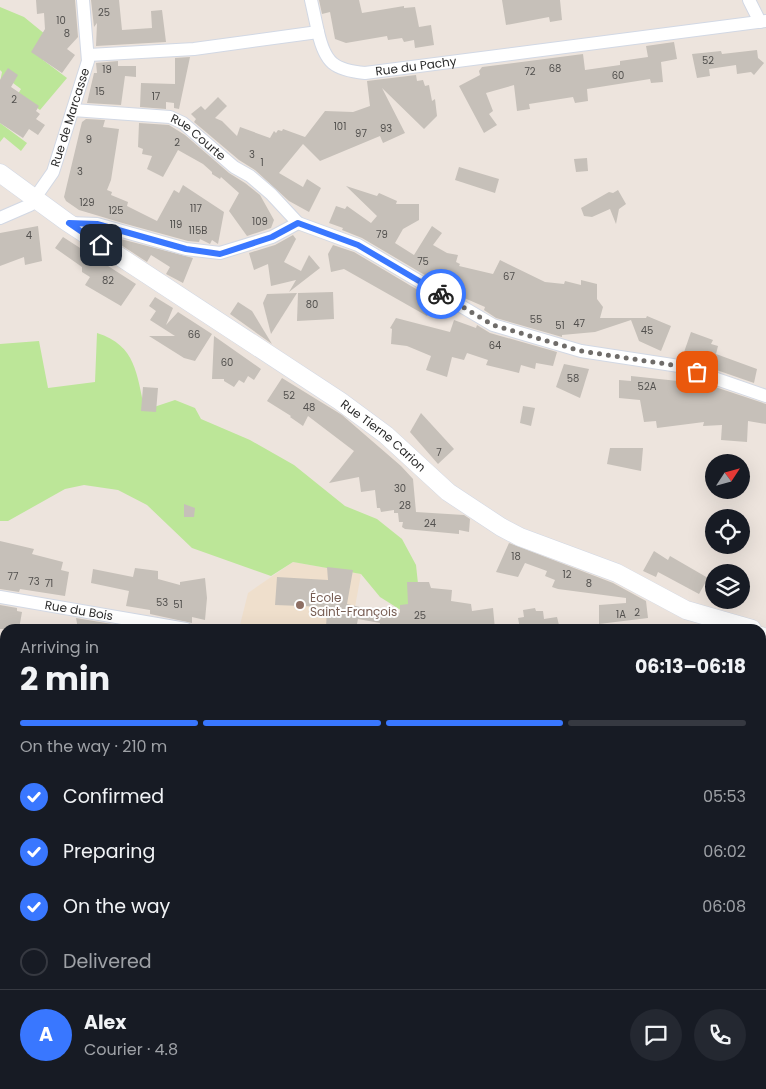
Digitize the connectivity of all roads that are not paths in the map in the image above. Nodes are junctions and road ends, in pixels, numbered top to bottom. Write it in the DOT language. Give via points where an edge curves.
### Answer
graph roads {
  1 [pos="83,0"];
  2 [pos="312,0"];
  3 [pos="749,0"];
  4 [pos="763,22"];
  5 [pos="318,32"];
  6 [pos="89,55"];
  7 [pos="73,110"];
  8 [pos="0,173"];
  9 [pos="36,199"];
  10 [pos="0,218"];
  11 [pos="69,223"];
  12 [pos="298,223"];
  13 [pos="766,396"];
  14 [pos="0,597"];
  15 [pos="135,624"];
  16 [pos="735,624"];
  1 -- 6 [label="street, Rue de Marcasse"];
  2 -- 5 [label="street"];
  3 -- 4 [label="street"];
  4 -- 5 [label="street, Rue du Pachy" via="365,73 349,72 334,66 325,55"];
  5 -- 6 [label="street" via="194,50"];
  6 -- 7 [label="street, Rue de Marcasse"];
  7 -- 9 [label="street, Rue de Marcasse" via="53,172"];
  7 -- 12 [label="street, Rue Courte" via="170,118 184,123 271,194"];
  8 -- 9 [label="street, Rue Tierne Carion"];
  9 -- 10 [label="street" via="25,208"];
  9 -- 11 [label="street, Rue Tierne Carion"];
  11 -- 12 [label="street" via="97,224 186,249 220,254 272,237"];
  11 -- 16 [label="street, Rue Tierne Carion" via="340,401 386,435 448,492 501,527 617,573 686,610"];
  12 -- 13 [label="street" via="358,245 493,325 581,351 679,366"];
  14 -- 15 [label="street, Rue du Bois"];
}
